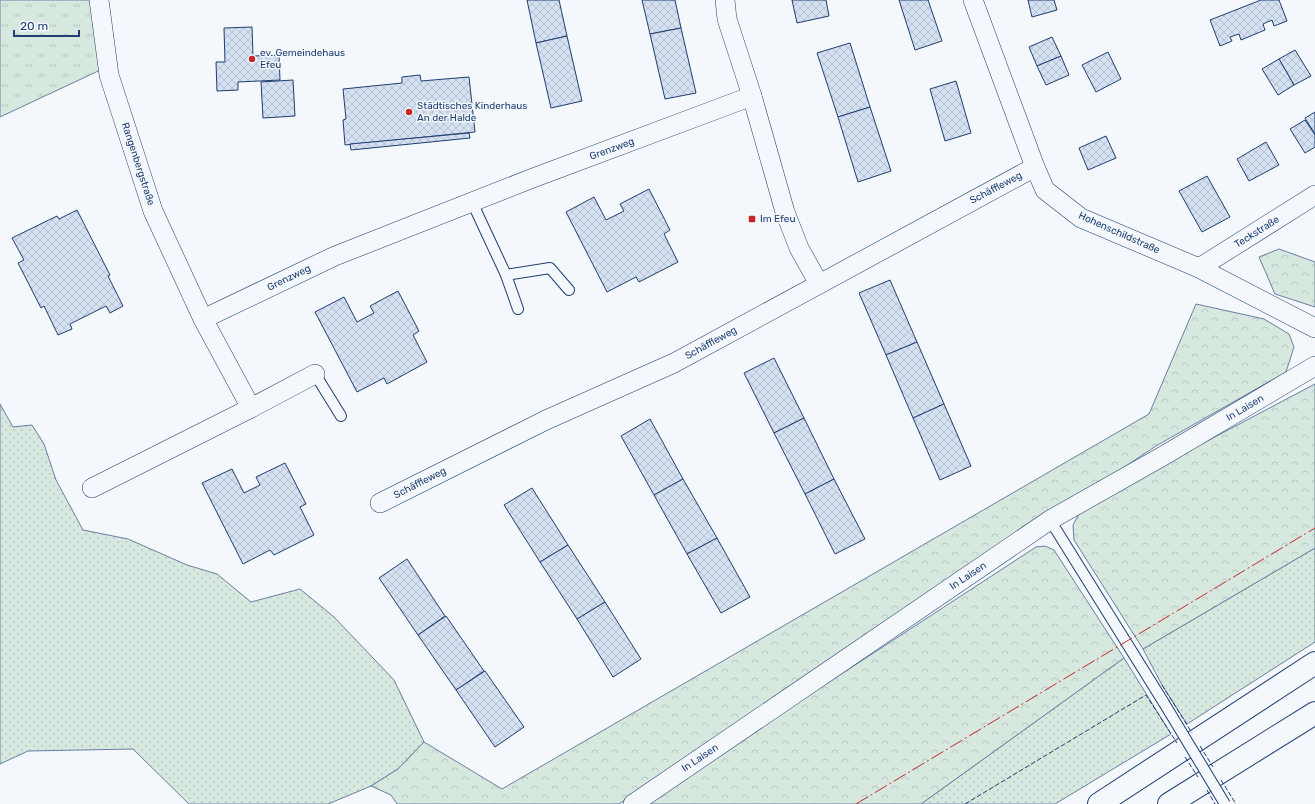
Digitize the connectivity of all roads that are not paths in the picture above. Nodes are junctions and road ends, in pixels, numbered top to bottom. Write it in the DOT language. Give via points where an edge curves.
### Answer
graph roads {
  1 [pos="99,0"];
  2 [pos="725,0"];
  3 [pos="973,0"];
  4 [pos="752,96"];
  5 [pos="1035,167"];
  6 [pos="1315,195"];
  7 [pos="472,202"];
  8 [pos="1199,268"];
  9 [pos="506,275"];
  10 [pos="819,284"];
  11 [pos="569,290"];
  12 [pos="518,308"];
  13 [pos="203,319"];
  14 [pos="1315,328"];
  15 [pos="1315,366"];
  16 [pos="314,374"];
  17 [pos="251,408"];
  18 [pos="340,416"];
  19 [pos="92,488"];
  20 [pos="380,503"];
  21 [pos="1050,520"];
  22 [pos="1315,663"];
  23 [pos="1315,713"];
  24 [pos="633,804"];
  25 [pos="1099,804"];
  26 [pos="1169,804"];
  27 [pos="1225,804"];
  1 -- 13 [label="street, Rangenbergstraße" via="109,75 153,211"];
  2 -- 4 [label="street" via="727,19"];
  3 -- 5 [label="street, Hohenschildstraße"];
  4 -- 7 [label="street, Grenzweg"];
  4 -- 10 [label="street" via="785,212 798,248"];
  5 -- 8 [label="street, Hohenschildstraße" via="1046,190 1081,218"];
  5 -- 10 [label="street, Schäffleweg"];
  6 -- 8 [label="street, Teckstraße"];
  7 -- 9 [label="lane"];
  7 -- 13 [label="street, Grenzweg" via="335,256"];
  8 -- 14 [label="street, Hohenschildstraße"];
  9 -- 11 [label="lane" via="550,268"];
  9 -- 12 [label="lane"];
  10 -- 20 [label="street, Schäffleweg" via="674,363 546,420"];
  13 -- 17 [label="street"];
  15 -- 21 [label="street, In Laisen"];
  16 -- 17 [label="street"];
  16 -- 18 [label="lane"];
  17 -- 19 [label="street"];
  21 -- 24 [label="street, In Laisen"];
  21 -- 27 [label="lane, bridge"];
  22 -- 25 [label="highway"];
  23 -- 26 [label="highway"];
}
